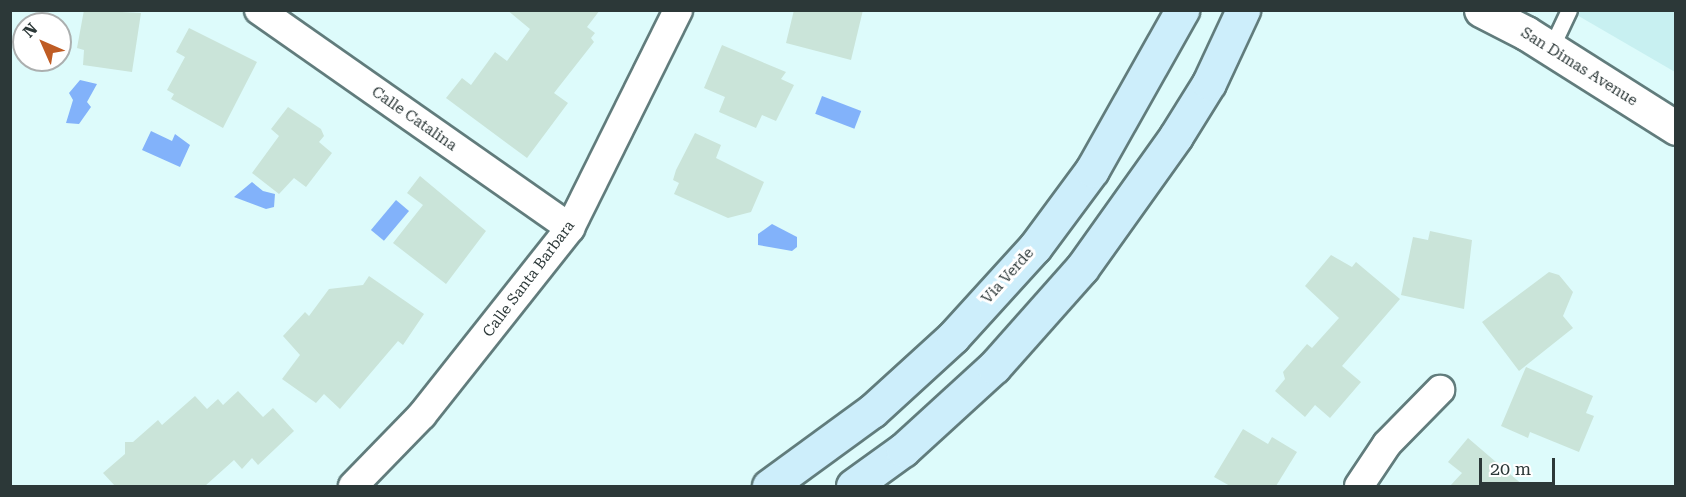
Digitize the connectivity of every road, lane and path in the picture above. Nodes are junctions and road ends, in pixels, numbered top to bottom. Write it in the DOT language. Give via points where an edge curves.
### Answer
graph roads {
  1 [pos="678,10"];
  2 [pos="1182,10"];
  3 [pos="1244,10"];
  4 [pos="1481,10"];
  5 [pos="1569,10"];
  6 [pos="263,12"];
  7 [pos="1551,48"];
  8 [pos="1676,128"];
  9 [pos="570,228"];
  10 [pos="1440,390"];
  11 [pos="353,486"];
  12 [pos="769,486"];
  13 [pos="854,486"];
  14 [pos="1359,486"];
  1 -- 9 [label="street, Calle Santa Barbara"];
  2 -- 12 [label="main road, Via Verde" via="1092,170 1035,247 953,338 872,411"];
  3 -- 13 [label="main road" via="1209,83 1176,136 1082,268 994,367 903,450"];
  4 -- 7 [label="street, San Dimas Avenue"];
  5 -- 7 [label="lane"];
  6 -- 9 [label="street, Calle Catalina"];
  7 -- 8 [label="street, San Dimas Avenue"];
  9 -- 11 [label="street, Calle Santa Barbara" via="422,415"];
  10 -- 14 [label="street" via="1387,444"];
}
